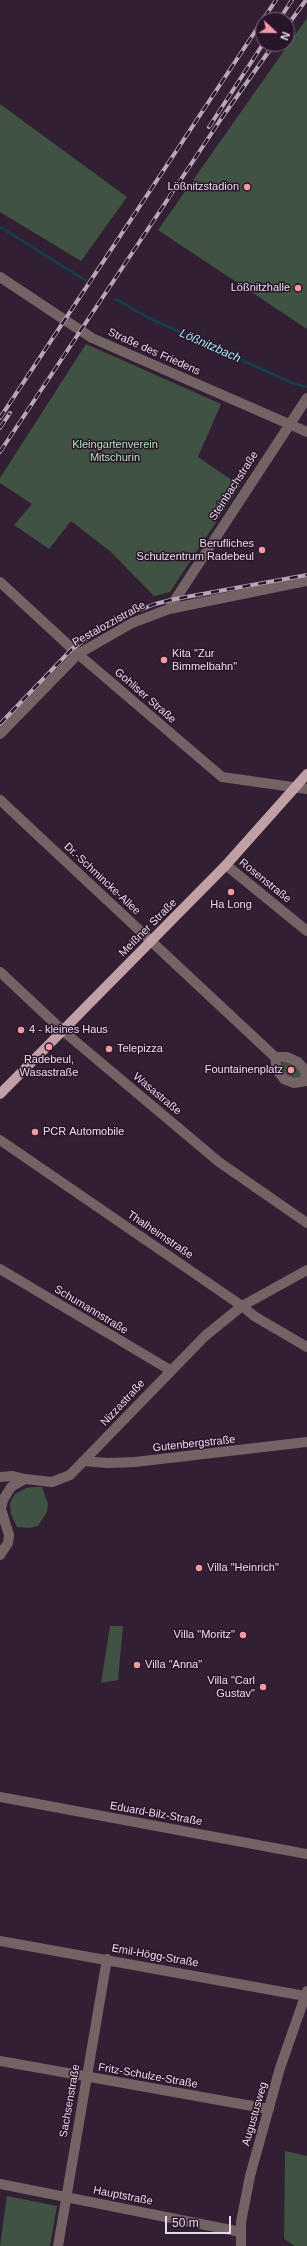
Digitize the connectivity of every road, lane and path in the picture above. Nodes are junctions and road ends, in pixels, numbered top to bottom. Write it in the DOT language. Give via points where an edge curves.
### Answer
graph roads {
  1 [pos="0,277"];
  2 [pos="307,398"];
  3 [pos="289,424"];
  4 [pos="307,432"];
  5 [pos="307,581"];
  6 [pos="0,582"];
  7 [pos="169,609"];
  8 [pos="78,654"];
  9 [pos="0,734"];
  10 [pos="307,774"];
  11 [pos="295,787"];
  12 [pos="307,789"];
  13 [pos="0,800"];
  14 [pos="226,865"];
  15 [pos="307,931"];
  16 [pos="152,942"];
  17 [pos="0,972"];
  18 [pos="62,1030"];
  19 [pos="275,1057"];
  20 [pos="307,1081"];
  21 [pos="0,1094"];
  22 [pos="0,1140"];
  23 [pos="307,1223"];
  24 [pos="0,1269"];
  25 [pos="307,1270"];
  26 [pos="242,1306"];
  27 [pos="307,1348"];
  28 [pos="170,1370"];
  29 [pos="307,1442"];
  30 [pos="84,1461"];
  31 [pos="0,1477"];
  32 [pos="25,1479"];
  33 [pos="0,1482"];
  34 [pos="7,1491"];
  35 [pos="0,1555"];
  36 [pos="0,1797"];
  37 [pos="307,1854"];
  38 [pos="0,1941"];
  39 [pos="107,1960"];
  40 [pos="306,1994"];
  41 [pos="0,2061"];
  42 [pos="86,2077"];
  43 [pos="269,2109"];
  44 [pos="0,2184"];
  45 [pos="66,2197"];
  46 [pos="241,2232"];
  47 [pos="58,2246"];
  48 [pos="241,2246"];
  1 -- 3 [label="street, Straße des Friedens" via="92,338"];
  2 -- 3 [label="street, Steinbachstraße"];
  3 -- 4 [label="street, Straße des Friedens"];
  3 -- 7 [label="street, Steinbachstraße"];
  5 -- 7 [label="street, Pestalozzistraße"];
  6 -- 8 [label="street, Gohliser Straße"];
  7 -- 8 [label="street, Pestalozzistraße" via="132,623"];
  8 -- 9 [label="street, Pestalozzistraße"];
  8 -- 11 [label="street, Gohliser Straße" via="222,777"];
  10 -- 11 [label="main road, Meißner Straße"];
  11 -- 12 [label="street, Gohliser Straße"];
  11 -- 14 [label="main road, Meißner Straße"];
  13 -- 16 [label="street, Dr.-Schmincke-Allee"];
  14 -- 15 [label="street, Rosenstraße"];
  14 -- 16 [label="main road, Meißner Straße"];
  16 -- 18 [label="main road, Meißner Straße"];
  16 -- 19 [label="street, Dr.-Schmincke-Allee"];
  17 -- 18 [label="street, Wasastraße"];
  18 -- 21 [label="main road, Meißner Straße"];
  18 -- 23 [label="street, Wasastraße" via="219,1162"];
  19 -- 20 [label="street, Dr.-Schmincke-Allee" via="287,1057 298,1062 304,1069"];
  19 -- 20 [label="street, Dr.-Schmincke-Allee" via="277,1070 284,1079 294,1083"];
  22 -- 26 [label="street, Thalheimstraße"];
  24 -- 28 [label="street, Schumannstraße"];
  25 -- 26 [label="street, Nizzastraße"];
  26 -- 27 [label="street, Thalheimstraße"];
  26 -- 28 [label="street, Nizzastraße" via="205,1336"];
  28 -- 30 [label="street, Nizzastraße"];
  29 -- 30 [label="street, Gutenbergstraße" via="135,1462"];
  30 -- 32 [label="street, Nizzastraße" via="70,1475 52,1482"];
  31 -- 32 [label="street"];
  32 -- 34 [label="street"];
  33 -- 34 [label="street"];
  34 -- 35 [label="street" via="1,1509 10,1535"];
  36 -- 37 [label="street, Eduard-Bilz-Straße"];
  38 -- 39 [label="street, Emil-Högg-Straße"];
  39 -- 40 [label="street, Emil-Högg-Straße"];
  39 -- 42 [label="street, Sachsenstraße"];
  40 -- 43 [label="street, Augustusweg" via="280,2068"];
  41 -- 42 [label="street, Fritz-Schulze-Straße"];
  42 -- 43 [label="street, Fritz-Schulze-Straße"];
  42 -- 45 [label="street, Sachsenstraße"];
  43 -- 46 [label="street, Augustusweg" via="250,2176"];
  44 -- 45 [label="street, Hauptstraße"];
  45 -- 46 [label="street, Hauptstraße"];
  45 -- 47 [label="street, Sachsenstraße"];
  46 -- 48 [label="street, Augustusweg"];
}
